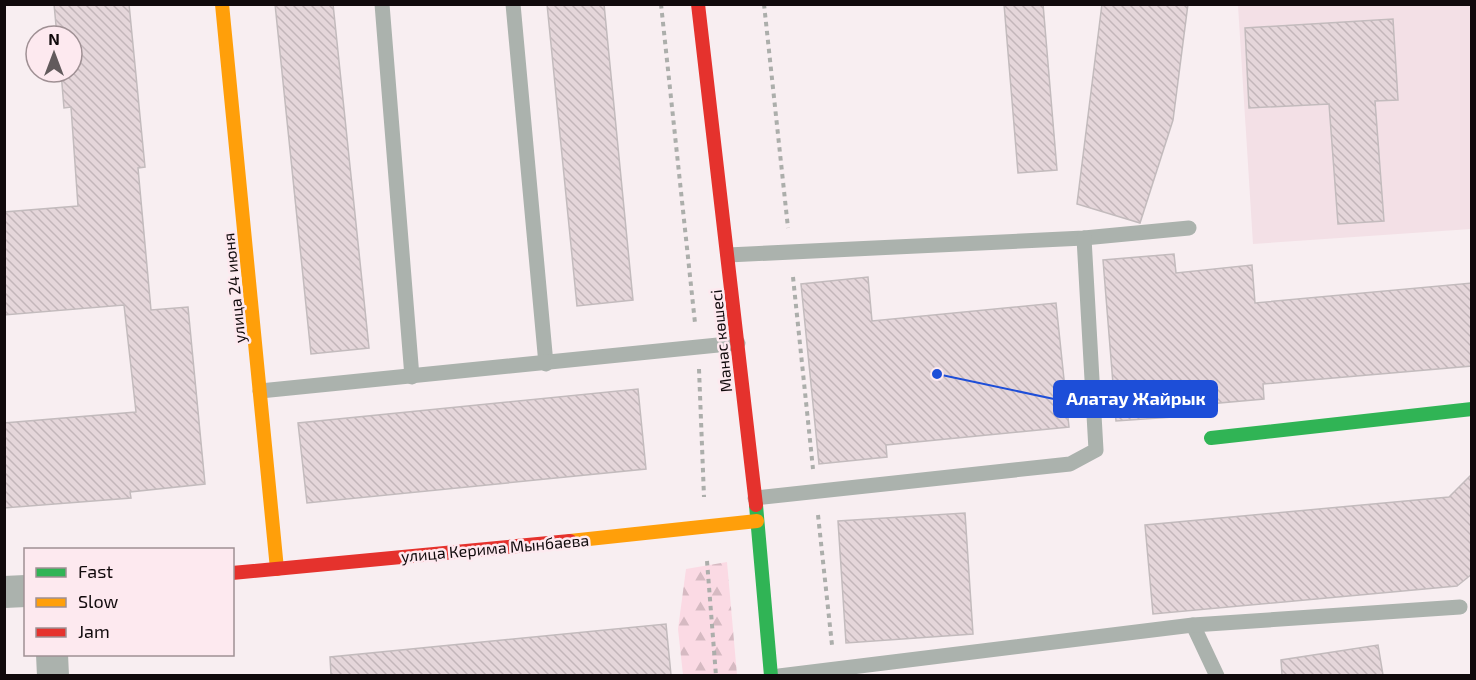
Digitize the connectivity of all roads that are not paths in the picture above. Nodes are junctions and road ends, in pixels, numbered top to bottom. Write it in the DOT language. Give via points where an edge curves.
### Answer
graph roads {
  1 [pos="222,4"];
  2 [pos="382,4"];
  3 [pos="513,4"];
  4 [pos="698,4"];
  5 [pos="1189,228"];
  6 [pos="1084,238"];
  7 [pos="728,255"];
  8 [pos="738,343"];
  9 [pos="546,364"];
  10 [pos="412,377"];
  11 [pos="260,391"];
  12 [pos="1472,409"];
  13 [pos="1211,438"];
  14 [pos="755,498"];
  15 [pos="757,521"];
  16 [pos="277,569"];
  17 [pos="234,573"];
  18 [pos="24,591"];
  19 [pos="4,592"];
  20 [pos="1460,607"];
  21 [pos="1192,625"];
  22 [pos="52,656"];
  23 [pos="53,675"];
  24 [pos="771,675"];
  25 [pos="779,675"];
  26 [pos="1217,675"];
  1 -- 11 [label="street, улица 24 июня"];
  2 -- 10 [label="lane"];
  3 -- 9 [label="lane"];
  4 -- 7 [label="street, Манас көшесі"];
  5 -- 6 [label="lane"];
  6 -- 7 [label="lane"];
  6 -- 14 [label="lane" via="1096,450 1070,464"];
  7 -- 8 [label="street, Манас көшесі"];
  8 -- 9 [label="lane"];
  8 -- 14 [label="street, Манас көшесі"];
  9 -- 10 [label="lane"];
  10 -- 11 [label="lane"];
  11 -- 16 [label="street, улица 24 июня"];
  12 -- 13 [label="street"];
  14 -- 15 [label="street, Манас көшесі"];
  15 -- 16 [label="street, улица Керима Мынбаева"];
  15 -- 24 [label="street, Манас көшесі"];
  16 -- 17 [label="street, улица Керима Мынбаева"];
  18 -- 19 [label="street"];
  20 -- 21 [label="lane"];
  21 -- 25 [label="lane"];
  21 -- 26 [label="lane"];
  22 -- 23 [label="street"];
}
